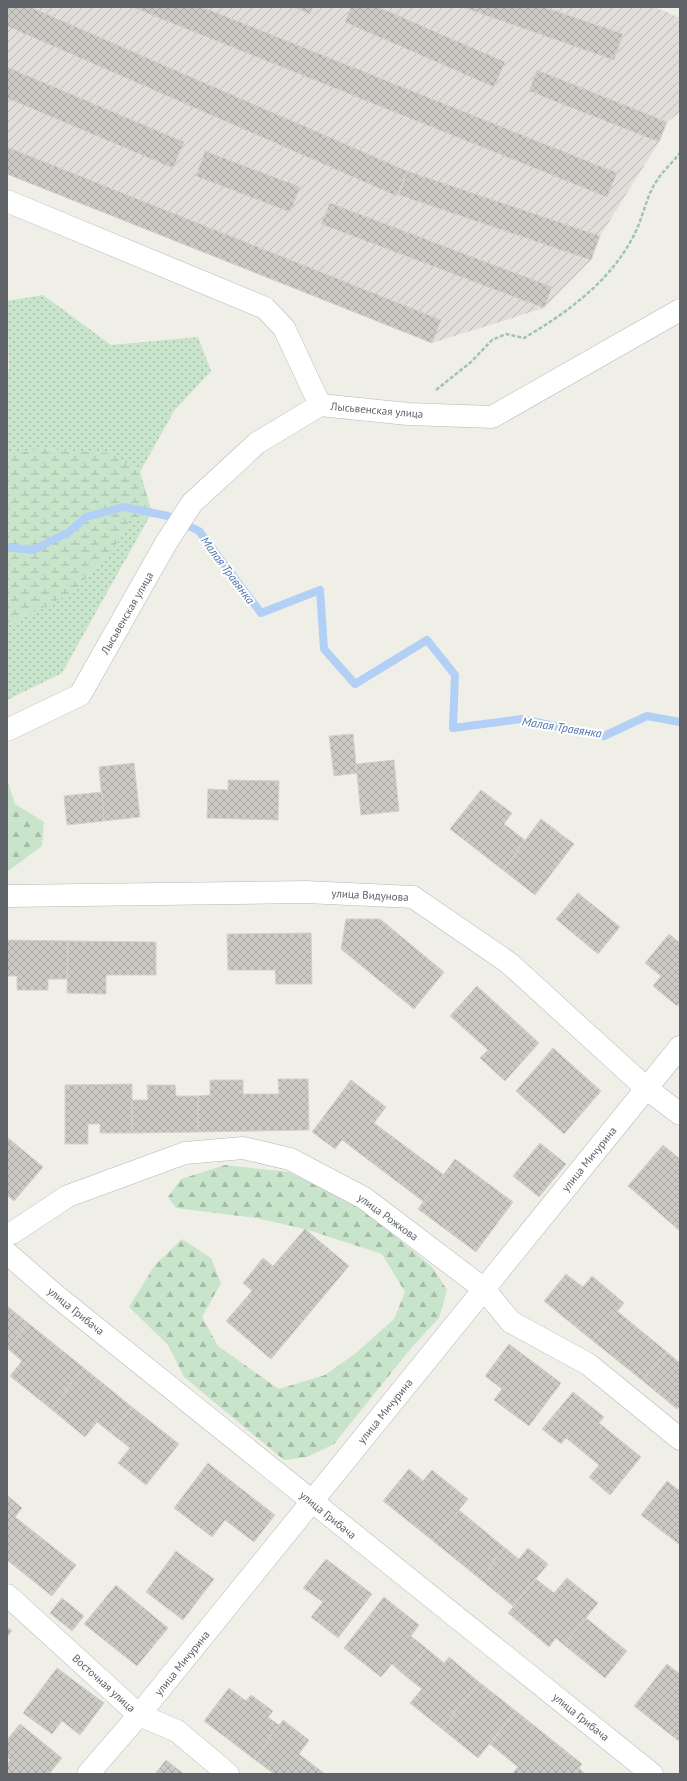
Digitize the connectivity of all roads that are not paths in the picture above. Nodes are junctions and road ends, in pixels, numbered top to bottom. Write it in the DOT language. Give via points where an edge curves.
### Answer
graph roads {
  1 [pos="7,201"];
  2 [pos="680,310"];
  3 [pos="320,405"];
  4 [pos="7,730"];
  5 [pos="7,896"];
  6 [pos="680,1046"];
  7 [pos="646,1088"];
  8 [pos="680,1114"];
  9 [pos="7,1233"];
  10 [pos="7,1253"];
  11 [pos="484,1289"];
  12 [pos="680,1439"];
  13 [pos="312,1502"];
  14 [pos="7,1595"];
  15 [pos="139,1715"];
  16 [pos="88,1774"];
  17 [pos="228,1774"];
  18 [pos="652,1774"];
  1 -- 3 [label="street" via="265,308 284,328"];
  2 -- 3 [label="street, Лысьвенская улица" via="492,417 408,414"];
  3 -- 4 [label="street, Лысьвенская улица" via="256,443 192,502 80,695"];
  5 -- 7 [label="street, улица Видунова" via="305,892 413,897 509,963"];
  6 -- 7 [label="street, улица Мичурина"];
  7 -- 8 [label="street, улица Видунова"];
  7 -- 11 [label="street, улица Мичурина"];
  9 -- 11 [label="street, улица Рожкова" via="68,1196 126,1174 185,1153 243,1148 290,1159 364,1198"];
  10 -- 13 [label="street, улица Грибача"];
  11 -- 12 [label="street, улица Рожкова" via="512,1322 588,1364"];
  11 -- 13 [label="street, улица Мичурина"];
  13 -- 15 [label="street, улица Мичурина"];
  13 -- 18 [label="street, улица Грибача"];
  14 -- 15 [label="street, Восточная улица"];
  15 -- 16 [label="street, улица Мичурина"];
  15 -- 17 [label="street, Восточная улица" via="177,1732"];
}
